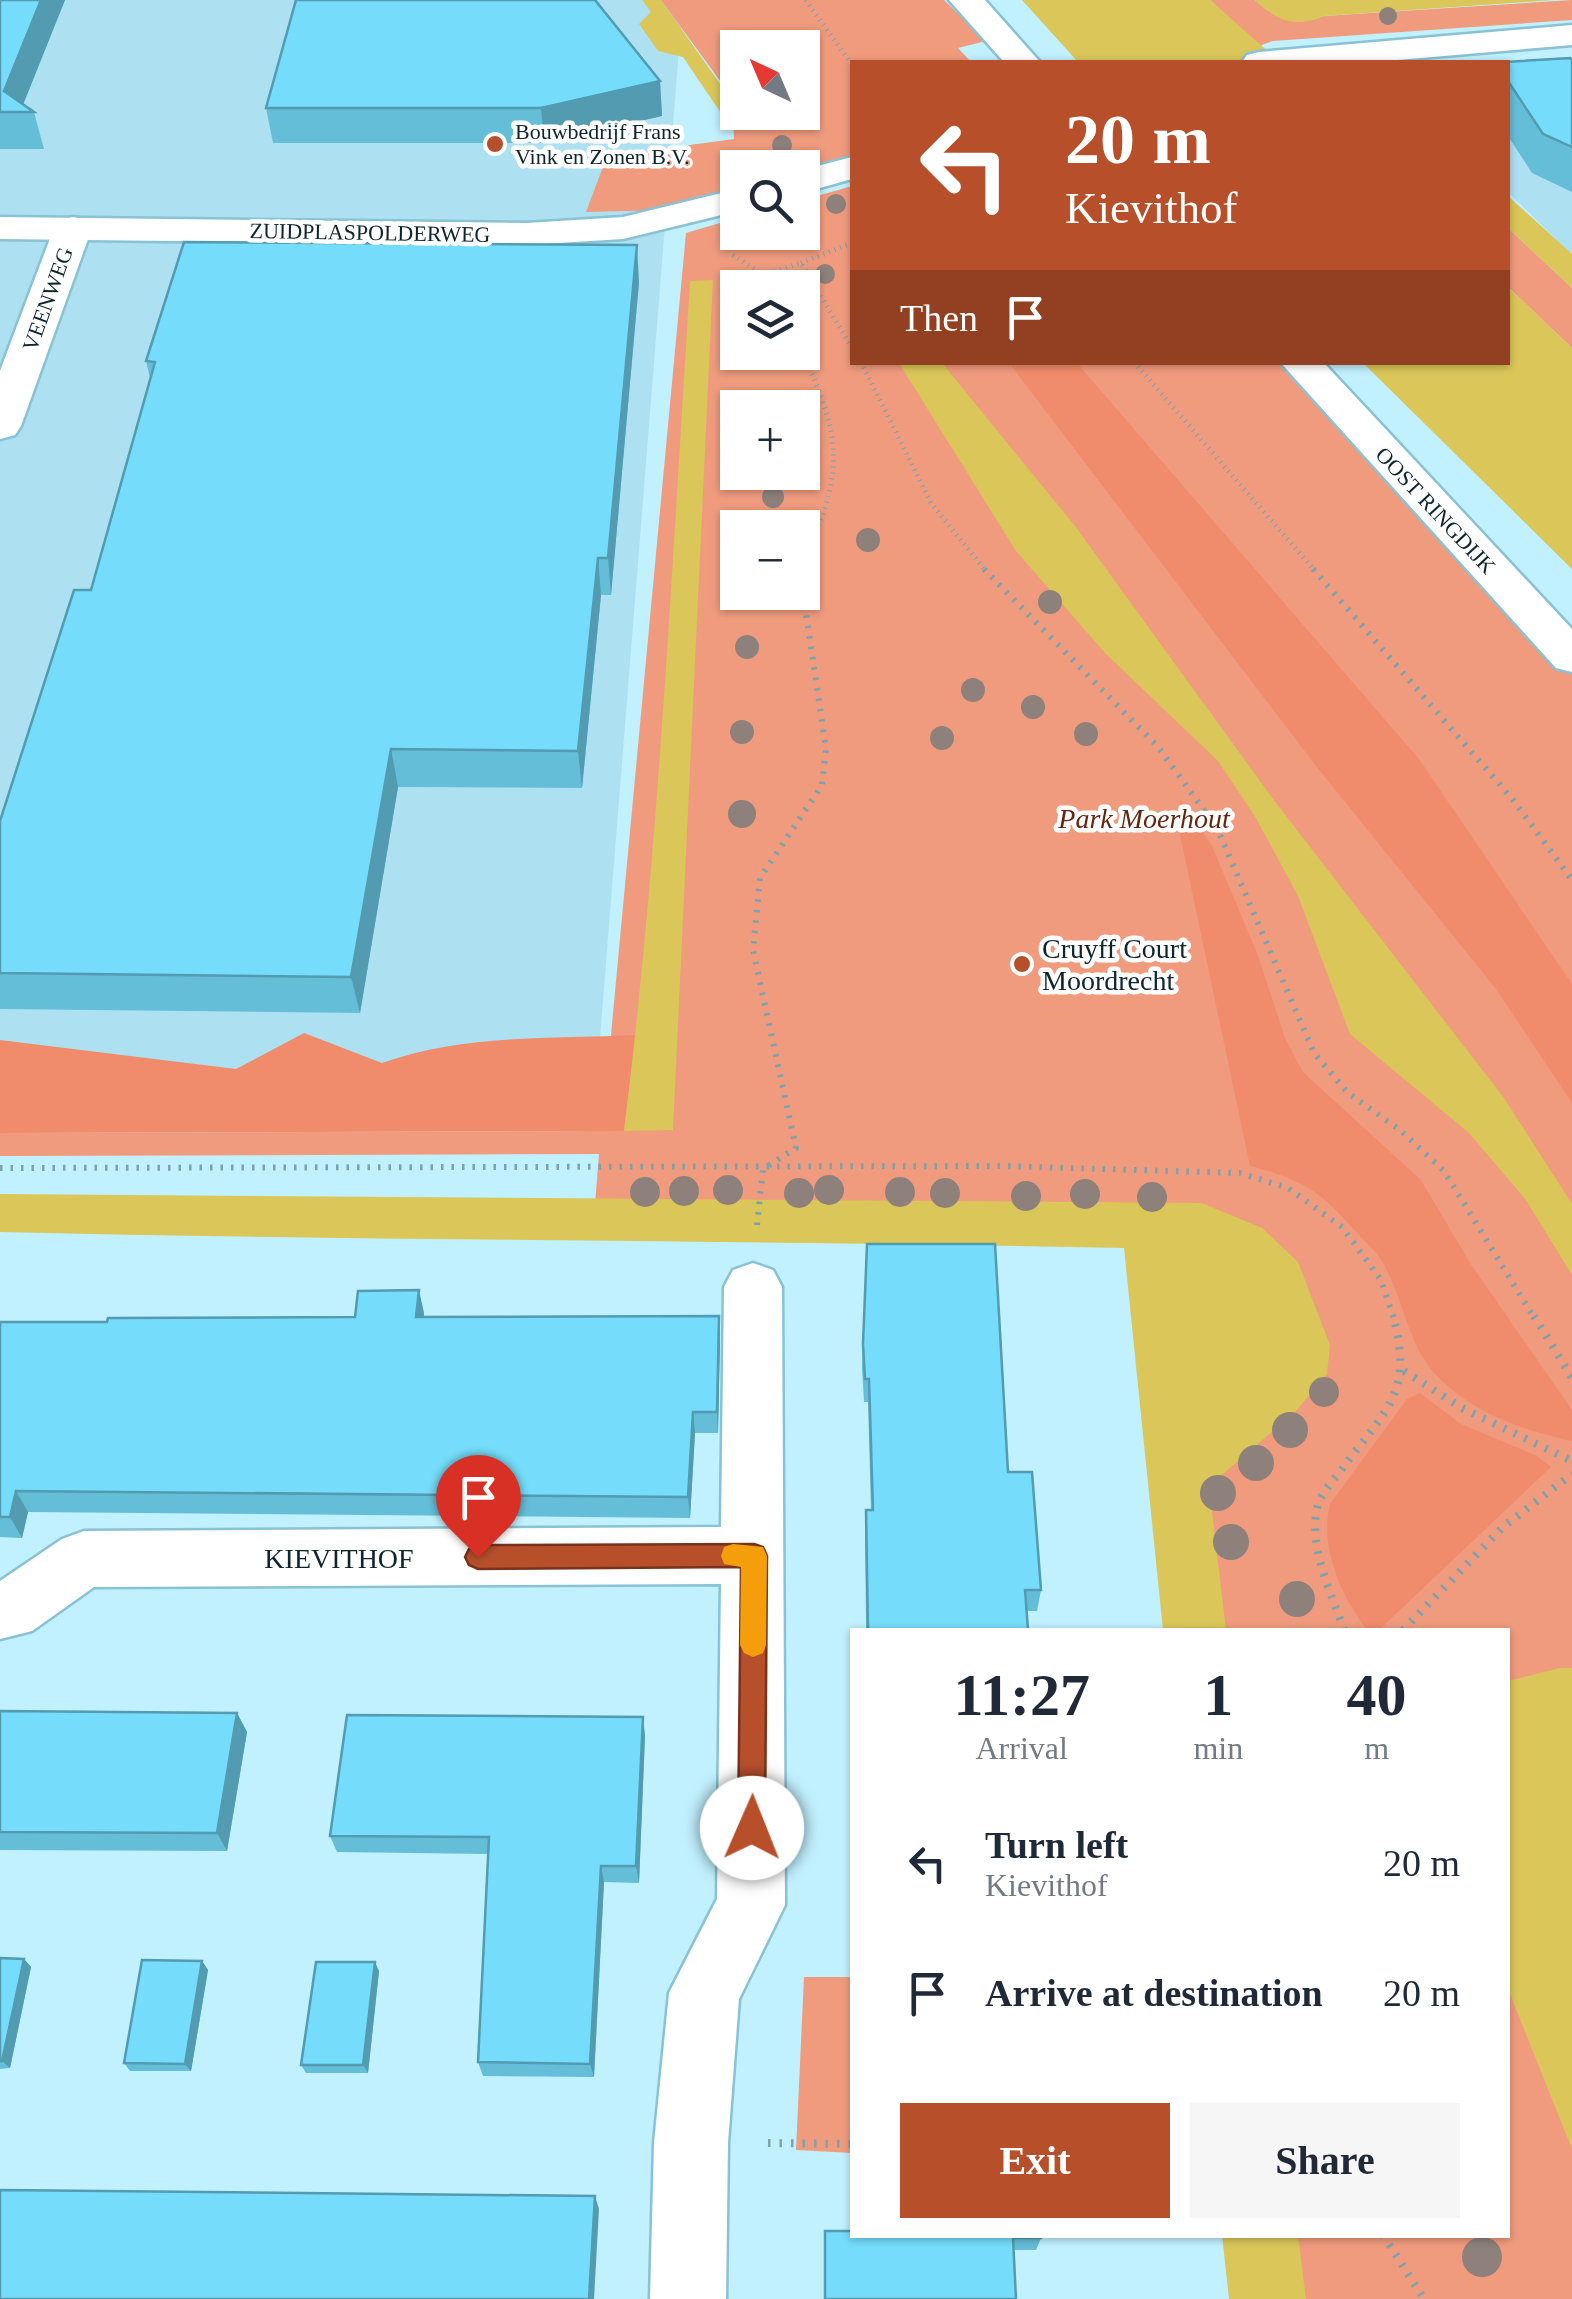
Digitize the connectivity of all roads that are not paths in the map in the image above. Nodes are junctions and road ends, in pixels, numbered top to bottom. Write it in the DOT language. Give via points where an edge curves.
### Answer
graph roads {
  1 [pos="966,0"];
  2 [pos="1572,35"];
  3 [pos="1021,60"];
  4 [pos="1269,60"];
  5 [pos="850,169"];
  6 [pos="820,177"];
  7 [pos="720,204"];
  8 [pos="0,228"];
  9 [pos="73,228"];
  10 [pos="1303,365"];
  11 [pos="0,426"];
  12 [pos="1572,657"];
  13 [pos="753,1287"];
  14 [pos="754,1556"];
  15 [pos="0,1610"];
  16 [pos="688,2299"];
  1 -- 3 [label="street"];
  2 -- 4 [label="street"];
  5 -- 6 [label="street"];
  7 -- 9 [label="street, ZUIDPLASPOLDERWEG" via="623,228 526,234"];
  8 -- 9 [label="street, ZUIDPLASPOLDERWEG"];
  9 -- 11 [label="street, VEENWEG"];
  10 -- 12 [label="street, OOST RINGDIJK"];
  13 -- 14 [label="street"];
  14 -- 15 [label="street, KIEVITHOF" via="84,1560 10,1610"];
  14 -- 16 [label="street" via="751,1905 704,1992 691,2143"];
}
